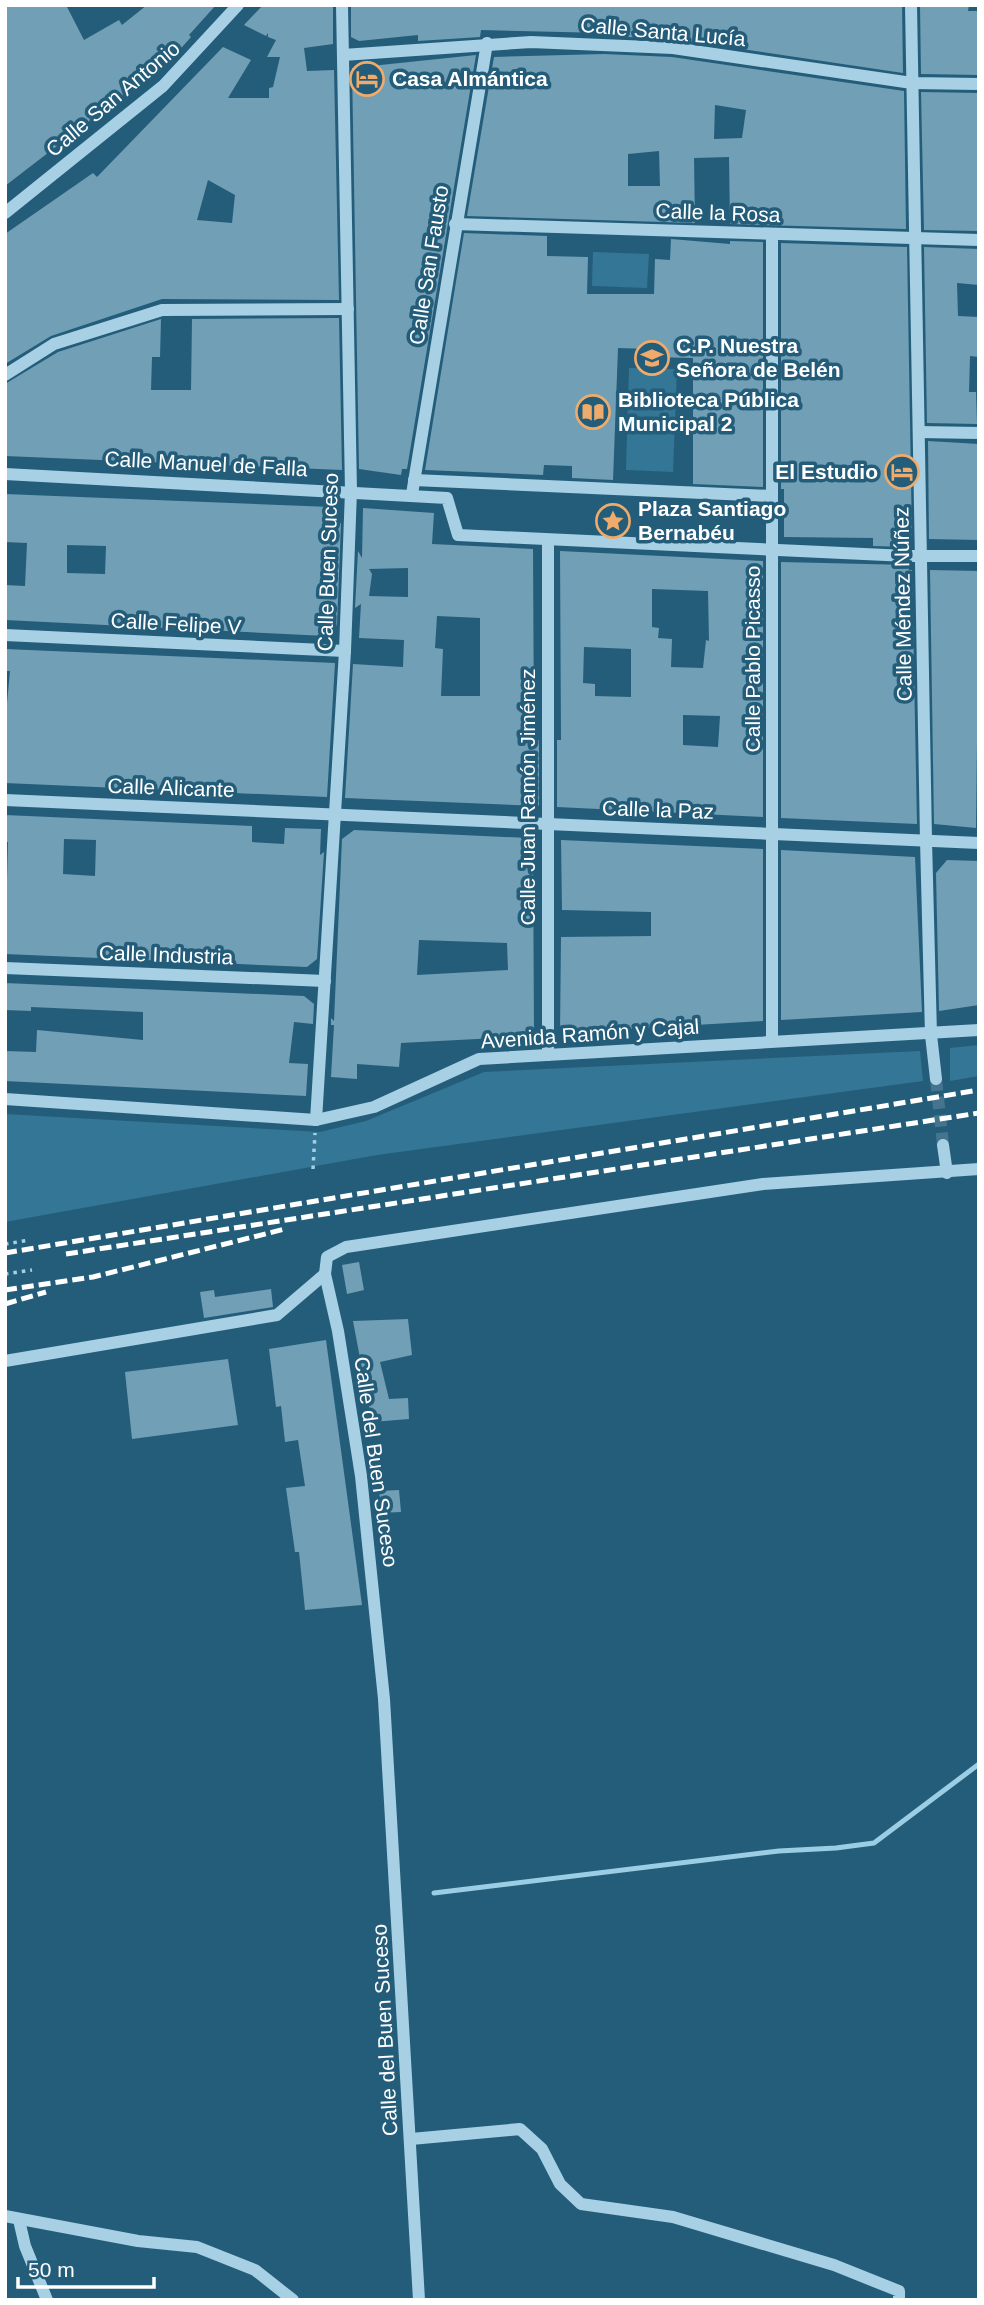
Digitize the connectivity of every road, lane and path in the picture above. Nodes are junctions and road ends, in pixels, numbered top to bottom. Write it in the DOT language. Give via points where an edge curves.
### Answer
graph roads {
  1 [pos="238,5"];
  2 [pos="342,5"];
  3 [pos="911,5"];
  4 [pos="487,43"];
  5 [pos="343,55"];
  6 [pos="912,83"];
  7 [pos="979,84"];
  8 [pos="5,213"];
  9 [pos="455,224"];
  10 [pos="772,234"];
  11 [pos="915,239"];
  12 [pos="979,240"];
  13 [pos="348,309"];
  14 [pos="5,375"];
  15 [pos="919,432"];
  16 [pos="979,433"];
  17 [pos="5,474"];
  18 [pos="414,480"];
  19 [pos="351,491"];
  20 [pos="412,494"];
  21 [pos="772,496"];
  22 [pos="548,540"];
  23 [pos="771,548"];
  24 [pos="922,555"];
  25 [pos="979,556"];
  26 [pos="5,635"];
  27 [pos="345,651"];
  28 [pos="5,800"];
  29 [pos="335,814"];
  30 [pos="547,824"];
  31 [pos="773,834"];
  32 [pos="926,840"];
  33 [pos="979,843"];
  34 [pos="5,968"];
  35 [pos="325,981"];
  36 [pos="979,1030"];
  37 [pos="931,1035"];
  38 [pos="772,1041"];
  39 [pos="548,1055"];
  40 [pos="936,1079"];
  41 [pos="5,1099"];
  42 [pos="316,1120"];
  43 [pos="943,1145"];
  44 [pos="313,1169"];
  45 [pos="979,1169"];
  46 [pos="947,1173"];
  47 [pos="30,1240"];
  48 [pos="5,1244"];
  49 [pos="32,1270"];
  50 [pos="325,1274"];
  51 [pos="5,1275"];
  52 [pos="5,1361"];
  53 [pos="411,2139"];
  54 [pos="5,2216"];
  55 [pos="19,2220"];
  56 [pos="47,2300"];
  57 [pos="293,2300"];
  58 [pos="419,2300"];
  59 [pos="899,2300"];
  1 -- 8 [label="street, Calle San Antonio" via="163,86"];
  2 -- 5 [label="street, Calle Buen Suceso"];
  3 -- 6 [label="street, Calle Méndez Núñez"];
  4 -- 5 [label="street, Calle Santa Lucía"];
  4 -- 6 [label="street, Calle Santa Lucía" via="673,48"];
  4 -- 9 [label="street, Calle San Fausto"];
  5 -- 13 [label="street, Calle Buen Suceso"];
  6 -- 7 [label="street, Calle Santa Lucía"];
  6 -- 11 [label="street, Calle Méndez Núñez"];
  9 -- 10 [label="street, Calle la Rosa"];
  9 -- 18 [label="street, Calle San Fausto"];
  10 -- 11 [label="street, Calle la Rosa"];
  10 -- 21 [label="street, Calle Pablo Picasso"];
  11 -- 12 [label="street, Calle la Rosa"];
  11 -- 15 [label="street, Calle Méndez Núñez"];
  13 -- 14 [label="street" via="162,310 54,344"];
  13 -- 19 [label="street, Calle Buen Suceso"];
  15 -- 16 [label="street"];
  15 -- 24 [label="street, Calle Méndez Núñez"];
  17 -- 19 [label="street, Calle Manuel de Falla"];
  18 -- 20 [label="street, Calle San Fausto"];
  18 -- 21 [label="street"];
  19 -- 20 [label="street, Calle Manuel de Falla"];
  19 -- 27 [label="street, Calle Buen Suceso"];
  20 -- 22 [label="street, Calle Manuel de Falla" via="447,498 458,536"];
  21 -- 23 [label="street, Calle Pablo Picasso"];
  22 -- 23 [label="street"];
  22 -- 30 [label="street, Calle Juan Ramón Jiménez"];
  23 -- 24 [label="street"];
  23 -- 31 [label="street, Calle Pablo Picasso"];
  24 -- 25 [label="street"];
  24 -- 32 [label="street, Calle Méndez Núñez"];
  26 -- 27 [label="street, Calle Felipe V"];
  27 -- 29 [label="street, Calle Buen Suceso"];
  28 -- 29 [label="street, Calle Alicante"];
  29 -- 30 [label="street, Calle la Paz"];
  29 -- 35 [label="street, Calle Buen Suceso"];
  30 -- 31 [label="street, Calle la Paz"];
  30 -- 39 [label="street, Calle Juan Ramón Jiménez"];
  31 -- 32 [label="street, Calle la Paz"];
  31 -- 38 [label="street, Calle Pablo Picasso"];
  32 -- 33 [label="street, Calle la Paz"];
  32 -- 37 [label="street, Calle Méndez Núñez"];
  34 -- 35 [label="street, Calle Industria"];
  35 -- 42 [label="street, Calle Buen Suceso"];
  36 -- 37 [label="street, Avenida Ramón y Cajal"];
  37 -- 38 [label="street, Avenida Ramón y Cajal"];
  37 -- 40 [label="street, Calle Méndez Núñez"];
  38 -- 39 [label="street, Avenida Ramón y Cajal"];
  39 -- 42 [label="street, Avenida Ramón y Cajal" via="479,1059 374,1107"];
  41 -- 42 [label="street, Avenida Ramón y Cajal"];
  42 -- 44 [label="path"];
  43 -- 46 [label="street"];
  45 -- 46 [label="street"];
  46 -- 50 [label="street" via="763,1184 346,1247 327,1257"];
  47 -- 48 [label="path"];
  49 -- 51 [label="path"];
  50 -- 52 [label="street" via="277,1315"];
  50 -- 53 [label="street, Calle del Buen Suceso" via="361,1476 377,1615"];
  53 -- 58 [label="street, Calle del Buen Suceso"];
  53 -- 59 [label="street" via="520,2129 542,2149 560,2184 581,2204 673,2217 834,2264 900,2291"];
  54 -- 55 [label="street"];
  55 -- 56 [label="street"];
  55 -- 57 [label="street" via="197,2247 255,2270"];
}
